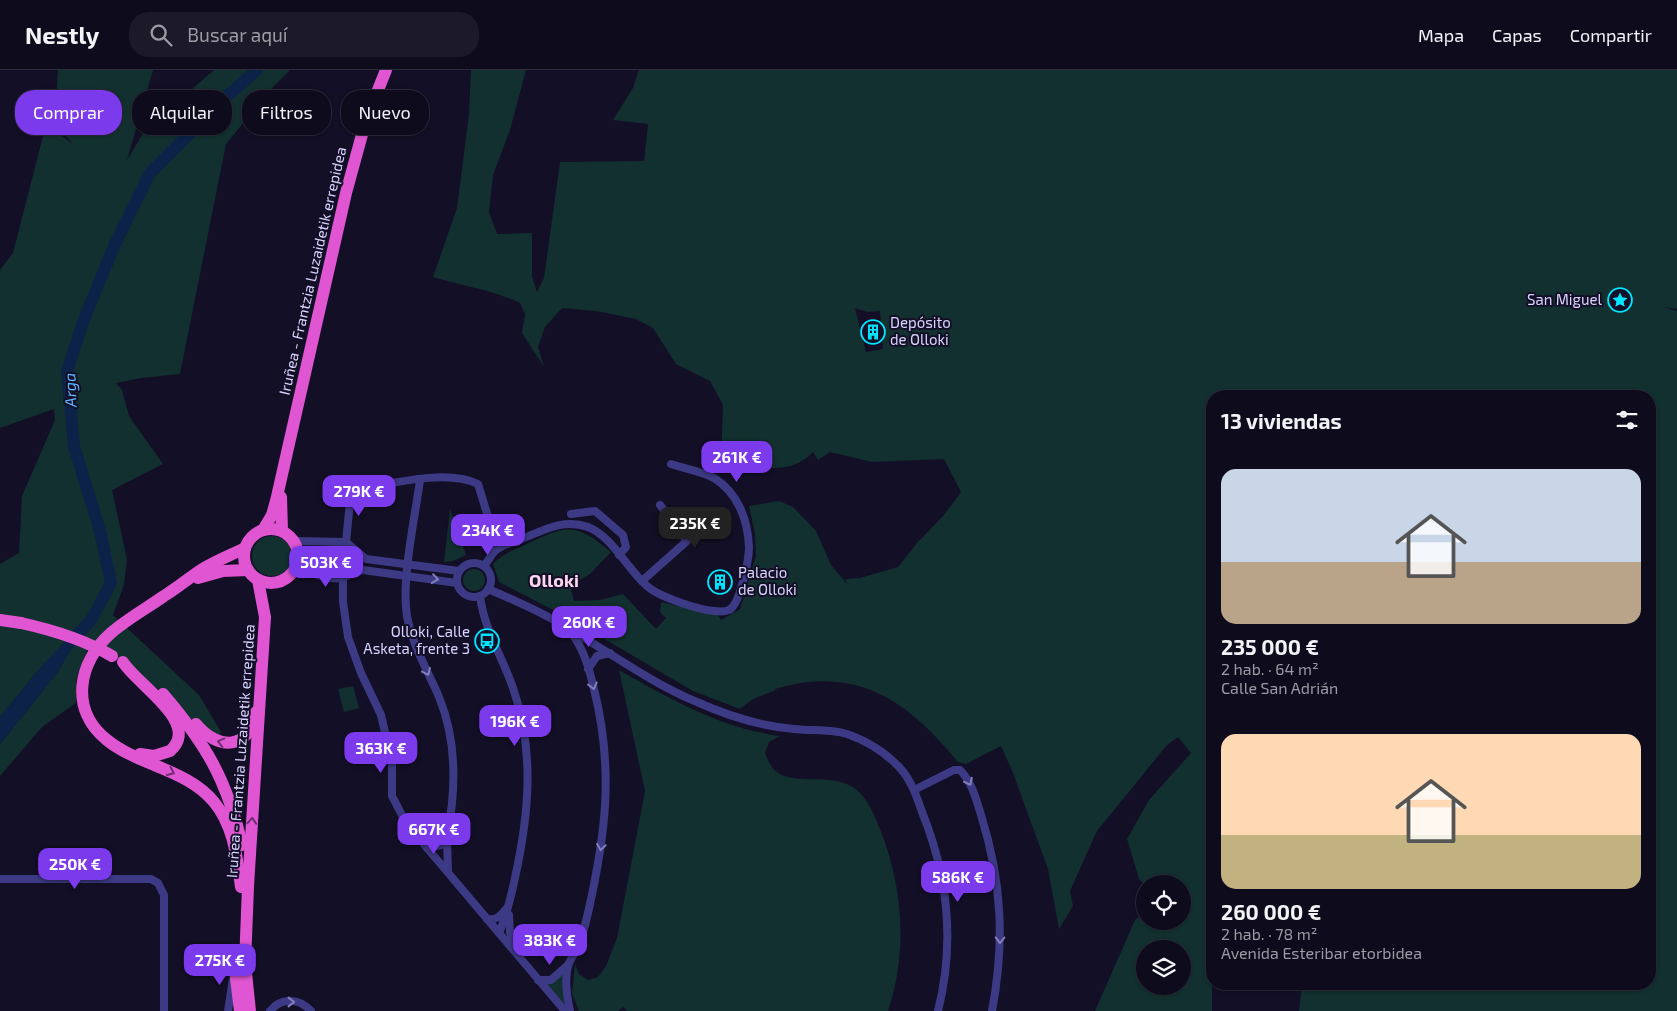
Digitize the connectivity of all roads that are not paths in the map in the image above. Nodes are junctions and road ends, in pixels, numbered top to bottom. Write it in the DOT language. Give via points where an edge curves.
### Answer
graph roads {
  1 [pos="386,70"];
  2 [pos="671,464"];
  3 [pos="420,480"];
  4 [pos="280,482"];
  5 [pos="660,505"];
  6 [pos="571,514"];
  7 [pos="263,530"];
  8 [pos="282,531"];
  9 [pos="294,541"];
  10 [pos="346,542"];
  11 [pos="504,544"];
  12 [pos="245,548"];
  13 [pos="356,552"];
  14 [pos="619,554"];
  15 [pos="409,565"];
  16 [pos="484,566"];
  17 [pos="296,569"];
  18 [pos="248,570"];
  19 [pos="459,571"];
  20 [pos="352,572"];
  21 [pos="407,575"];
  22 [pos="343,578"];
  23 [pos="258,580"];
  24 [pos="642,581"];
  25 [pos="186,582"];
  26 [pos="277,583"];
  27 [pos="457,583"];
  28 [pos="488,588"];
  29 [pos="480,596"];
  30 [pos="265,617"];
  31 [pos="0,620"];
  32 [pos="566,626"];
  33 [pos="610,653"];
  34 [pos="117,659"];
  35 [pos="86,666"];
  36 [pos="588,670"];
  37 [pos="261,682"];
  38 [pos="163,694"];
  39 [pos="914,790"];
  40 [pos="447,836"];
  41 [pos="427,848"];
  42 [pos="448,872"];
  43 [pos="0,879"];
  44 [pos="245,887"];
  45 [pos="509,906"];
  46 [pos="487,919"];
  47 [pos="499,933"];
  48 [pos="516,953"];
  49 [pos="236,965"];
  50 [pos="568,965"];
  51 [pos="538,980"];
  52 [pos="229,1002"];
  53 [pos="252,1008"];
  54 [pos="164,1011"];
  55 [pos="223,1011"];
  56 [pos="228,1011"];
  57 [pos="240,1011"];
  58 [pos="270,1011"];
  59 [pos="311,1011"];
  60 [pos="565,1011"];
  61 [pos="570,1011"];
  62 [pos="938,1011"];
  63 [pos="992,1011"];
  1 -- 4 [label="highway, Iruñea - Frantzia Luzaidetik errepidea" via="366,120 346,193"];
  2 -- 24 [label="street" via="713,477 730,492 742,509 747,525 749,561 735,604 724,612 664,598"];
  3 -- 10 [label="street" via="351,490"];
  3 -- 11 [label="street" via="466,478 478,484 490,520"];
  3 -- 15 [label="street"];
  4 -- 7 [label="highway" via="272,515"];
  4 -- 8 [label="highway"];
  5 -- 24 [label="street" via="687,540"];
  6 -- 14 [label="street" via="595,510 623,535 626,546"];
  7 -- 8 [label="highway"];
  7 -- 12 [label="highway" via="252,537"];
  8 -- 9 [label="highway"];
  9 -- 10 [label="street"];
  9 -- 17 [label="highway" via="299,555"];
  10 -- 13 [label="street"];
  11 -- 14 [label="street" via="551,526 580,525 600,534"];
  11 -- 16 [label="street"];
  12 -- 18 [label="highway"];
  12 -- 25 [label="highway" via="202,569"];
  13 -- 15 [label="street" via="366,559"];
  13 -- 20 [label="street" via="357,564"];
  14 -- 24 [label="street"];
  15 -- 19 [label="street"];
  15 -- 21 [label="street"];
  16 -- 19 [label="street" via="473,563"];
  16 -- 28 [label="street" via="491,579"];
  17 -- 22 [label="street"];
  17 -- 26 [label="highway" via="291,576"];
  18 -- 23 [label="highway"];
  18 -- 25 [label="highway" via="223,571"];
  19 -- 27 [label="street"];
  20 -- 21 [label="street" via="363,570"];
  20 -- 22 [label="street"];
  21 -- 27 [label="street, one-way"];
  21 -- 40 [label="street, one-way" via="407,617 440,699 454,770"];
  22 -- 41 [label="street" via="348,637 386,731 392,763 392,796 406,823"];
  23 -- 26 [label="highway"];
  23 -- 30 [label="highway"];
  25 -- 35 [label="highway" via="112,632 95,650"];
  26 -- 30 [label="highway"];
  27 -- 29 [label="street" via="468,596"];
  28 -- 29 [label="street"];
  28 -- 32 [label="street"];
  29 -- 45 [label="street" via="485,623 517,702 528,756 527,819"];
  30 -- 37 [label="highway, Iruñea - Frantzia Luzaidetik errepidea"];
  31 -- 34 [label="highway, bridge" via="54,631 90,643"];
  32 -- 33 [label="street"];
  32 -- 36 [label="street" via="582,651"];
  33 -- 36 [label="street" via="597,656"];
  33 -- 39 [label="street" via="685,697 724,714 772,726 834,731 868,743 902,770"];
  34 -- 35 [label="highway" via="170,711 178,724 179,737 170,751 160,756 144,755 102,730 86,703"];
  34 -- 38 [label="highway"];
  35 -- 44 [label="highway, one-way" via="81,693 89,720 122,750 185,779 205,793 222,813 230,830"];
  36 -- 50 [label="street, one-way" via="606,748 606,812 586,922"];
  37 -- 38 [label="highway, one-way" via="254,721 243,738 228,744 213,740 183,709"];
  44 -- 37 [label="highway, Iruñea - Frantzia Luzaidetik errepidea, one-way"];
  38 -- 44 [label="highway" via="211,758 235,813 244,854"];
  39 -- 62 [label="street" via="934,840 946,899 947,952"];
  39 -- 63 [label="street, one-way" via="954,770 960,770 968,778 988,838 1000,905 1000,965"];
  40 -- 41 [label="street" via="441,845"];
  40 -- 42 [label="street"];
  41 -- 42 [label="street"];
  42 -- 46 [label="street"];
  43 -- 54 [label="street" via="151,880 160,885 164,895"];
  44 -- 49 [label="highway"];
  44 -- 53 [label="highway" via="244,963"];
  45 -- 46 [label="street" via="500,917"];
  45 -- 47 [label="street"];
  45 -- 48 [label="street" via="510,932"];
  46 -- 47 [label="street"];
  47 -- 48 [label="street"];
  48 -- 51 [label="street"];
  49 -- 52 [label="street"];
  49 -- 57 [label="highway"];
  50 -- 51 [label="street" via="551,980"];
  50 -- 61 [label="street" via="566,989"];
  51 -- 60 [label="street"];
  52 -- 55 [label="street"];
  52 -- 56 [label="street"];
  58 -- 59 [label="street, one-way" via="275,1005 288,1001 298,1001"];
}
